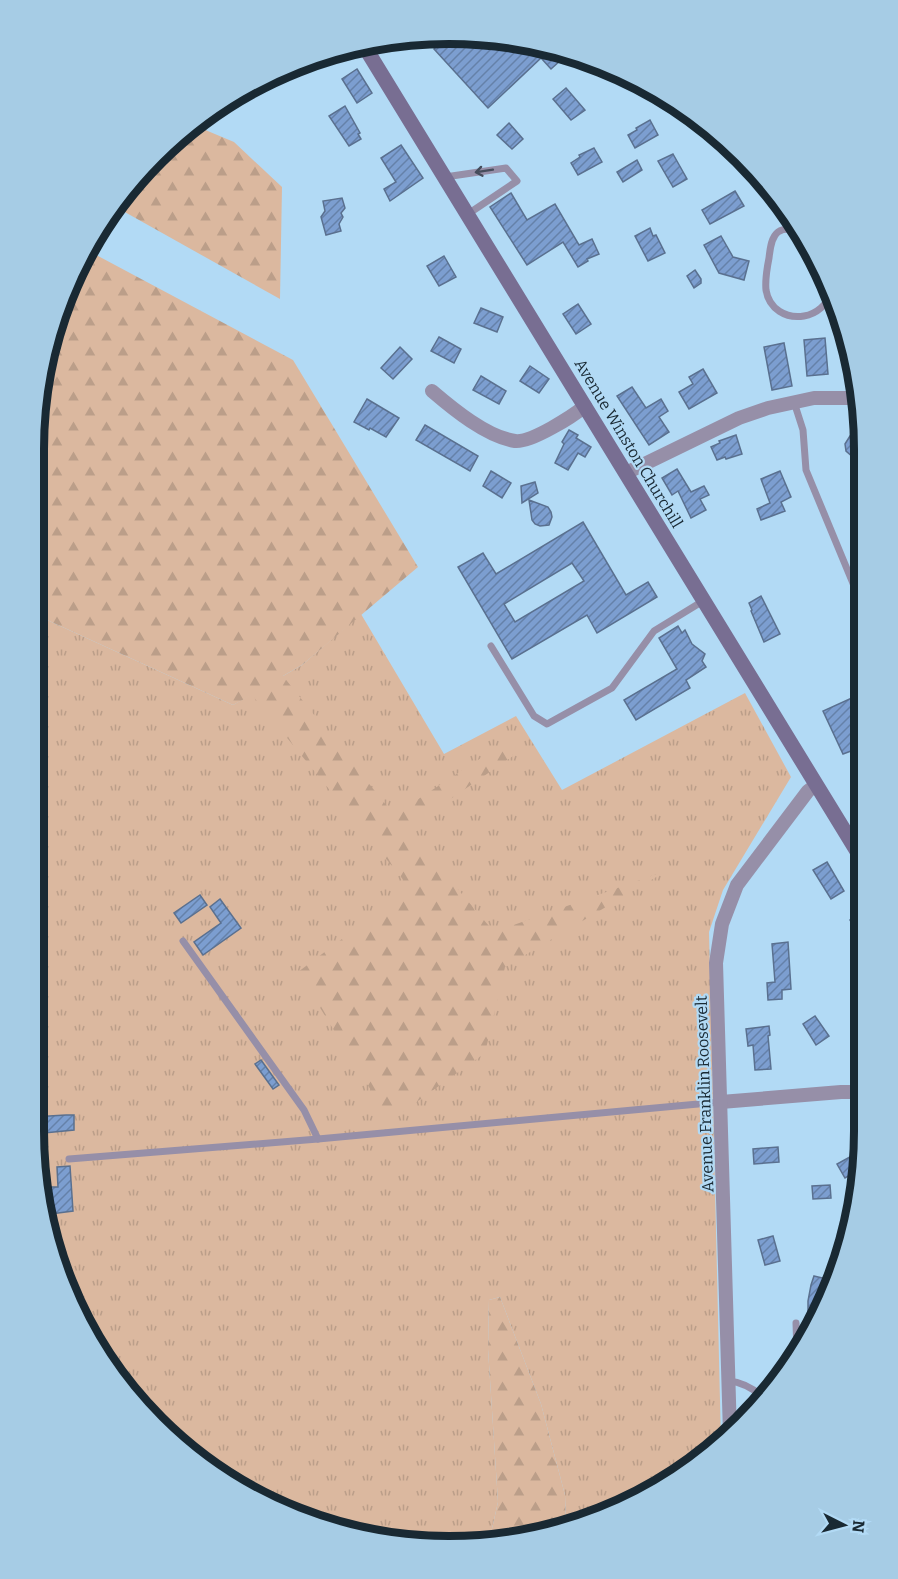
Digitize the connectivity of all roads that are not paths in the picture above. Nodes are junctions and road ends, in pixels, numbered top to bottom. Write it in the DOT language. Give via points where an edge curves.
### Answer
graph roads {
  1 [pos="368,52"];
  2 [pos="445,177"];
  3 [pos="468,214"];
  4 [pos="789,229"];
  5 [pos="826,300"];
  6 [pos="432,391"];
  7 [pos="851,398"];
  8 [pos="794,402"];
  9 [pos="585,406"];
  10 [pos="626,473"];
  11 [pos="854,586"];
  12 [pos="704,601"];
  13 [pos="491,646"];
  14 [pos="816,785"];
  15 [pos="854,846"];
  16 [pos="183,941"];
  17 [pos="854,1092"];
  18 [pos="721,1102"];
  19 [pos="318,1139"];
  20 [pos="69,1159"];
  21 [pos="796,1323"];
  22 [pos="797,1338"];
  23 [pos="729,1381"];
  24 [pos="757,1393"];
  25 [pos="730,1423"];
  1 -- 2 [label="main road, Avenue Winston Churchill"];
  2 -- 3 [label="main road, Avenue Winston Churchill"];
  3 -- 2 [label="lane, one-way" via="517,180 506,168"];
  3 -- 9 [label="main road, Avenue Winston Churchill"];
  4 -- 5 [label="lane" via="778,232 771,244 766,291 772,304 778,312 797,317 818,311"];
  6 -- 9 [label="street" via="457,413 496,435 517,441 539,434"];
  7 -- 8 [label="street"];
  8 -- 10 [label="street" via="739,418"];
  8 -- 11 [label="lane" via="803,430 806,470"];
  9 -- 10 [label="main road, Avenue Winston Churchill"];
  10 -- 12 [label="main road, Avenue Winston Churchill"];
  12 -- 13 [label="lane" via="654,631 612,688 547,724 534,716"];
  12 -- 14 [label="main road, Avenue Winston Churchill"];
  14 -- 15 [label="main road, Avenue Winston Churchill"];
  14 -- 18 [label="street, Avenue Franklin Roosevelt" via="737,885 722,924 716,963"];
  16 -- 19 [label="lane" via="304,1110"];
  17 -- 18 [label="street"];
  18 -- 19 [label="lane"];
  18 -- 23 [label="street, Avenue Franklin Roosevelt"];
  19 -- 20 [label="lane"];
  21 -- 22 [label="lane"];
  23 -- 24 [label="lane"];
  23 -- 25 [label="street, Avenue Franklin Roosevelt"];
}
